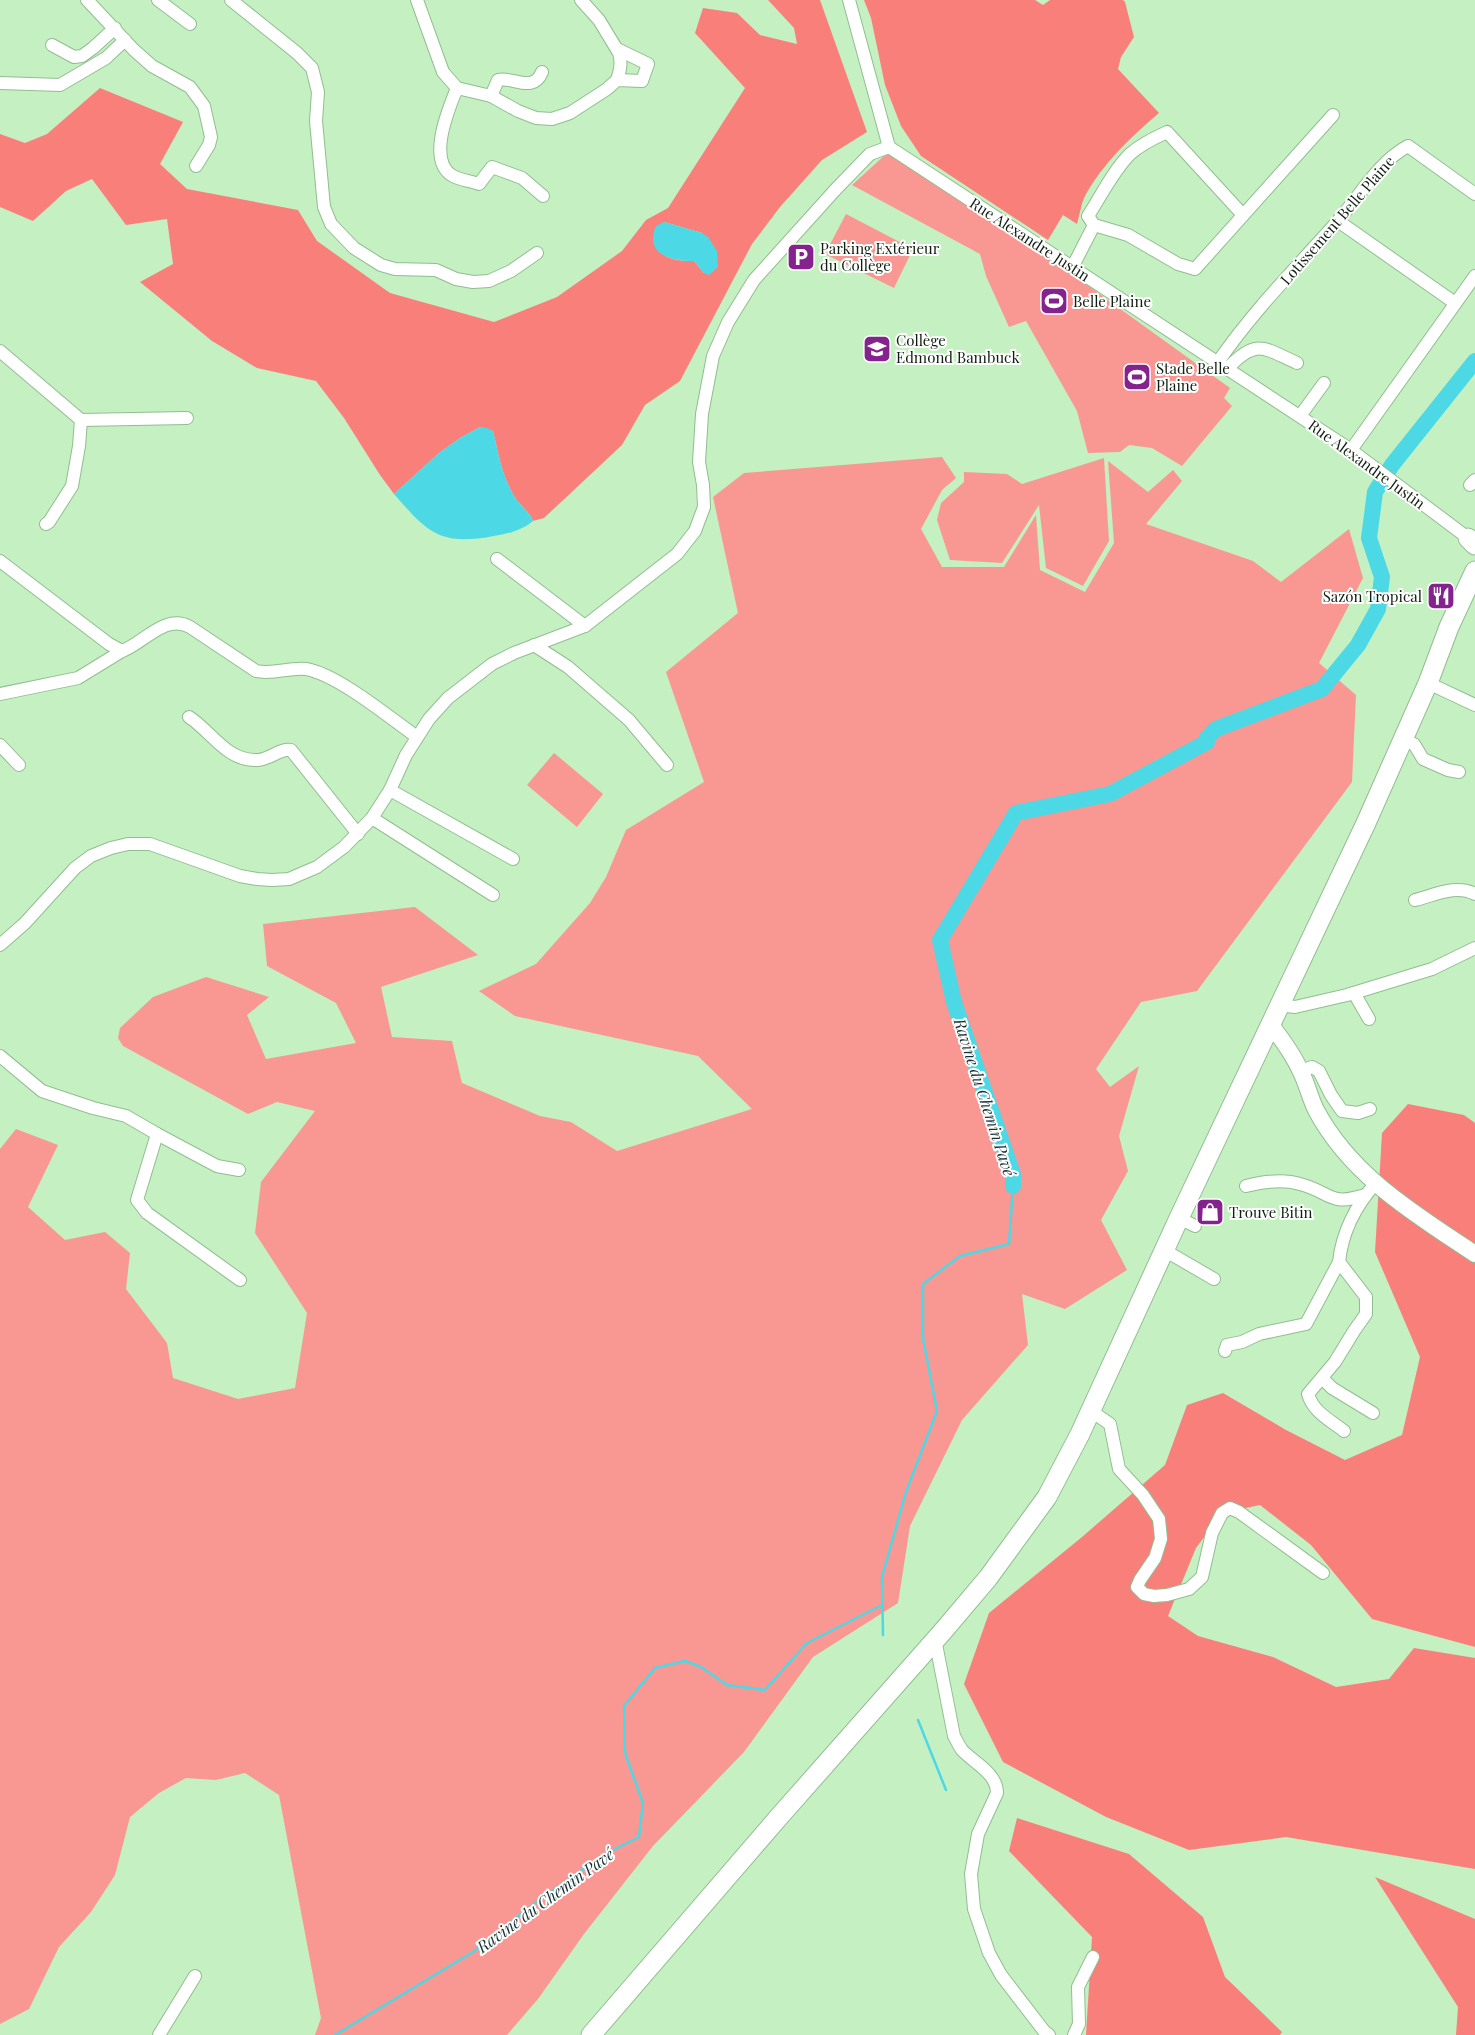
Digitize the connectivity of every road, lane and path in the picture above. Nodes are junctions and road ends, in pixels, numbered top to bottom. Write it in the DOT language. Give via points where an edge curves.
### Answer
graph roads {
  1 [pos="87,0"];
  2 [pos="158,0"];
  3 [pos="231,0"];
  4 [pos="417,0"];
  5 [pos="582,0"];
  6 [pos="849,0"];
  7 [pos="190,24"];
  8 [pos="115,28"];
  9 [pos="125,40"];
  10 [pos="52,45"];
  11 [pos="617,49"];
  12 [pos="542,72"];
  13 [pos="617,80"];
  14 [pos="0,83"];
  15 [pos="456,88"];
  16 [pos="491,96"];
  17 [pos="1333,115"];
  18 [pos="889,147"];
  19 [pos="196,166"];
  20 [pos="1475,194"];
  21 [pos="543,196"];
  22 [pos="1243,215"];
  23 [pos="1338,221"];
  24 [pos="1094,225"];
  25 [pos="537,253"];
  26 [pos="1073,266"];
  27 [pos="1475,276"];
  28 [pos="1455,303"];
  29 [pos="1243,329"];
  30 [pos="1258,348"];
  31 [pos="0,351"];
  32 [pos="1297,363"];
  33 [pos="1223,365"];
  34 [pos="1324,384"];
  35 [pos="1300,416"];
  36 [pos="187,418"];
  37 [pos="81,420"];
  38 [pos="1351,450"];
  39 [pos="46,524"];
  40 [pos="1473,542"];
  41 [pos="496,559"];
  42 [pos="0,561"];
  43 [pos="1474,573"];
  44 [pos="585,626"];
  45 [pos="534,646"];
  46 [pos="122,651"];
  47 [pos="1428,683"];
  48 [pos="0,694"];
  49 [pos="1475,705"];
  50 [pos="189,717"];
  51 [pos="417,737"];
  52 [pos="1402,741"];
  53 [pos="0,745"];
  54 [pos="19,765"];
  55 [pos="666,765"];
  56 [pos="1459,772"];
  57 [pos="390,790"];
  58 [pos="372,818"];
  59 [pos="358,834"];
  60 [pos="513,859"];
  61 [pos="1475,894"];
  62 [pos="493,895"];
  63 [pos="1415,900"];
  64 [pos="0,946"];
  65 [pos="1475,948"];
  66 [pos="1354,993"];
  67 [pos="1279,1005"];
  68 [pos="1369,1019"];
  69 [pos="1270,1024"];
  70 [pos="0,1056"];
  71 [pos="1301,1071"];
  72 [pos="1370,1109"];
  73 [pos="157,1134"];
  74 [pos="239,1170"];
  75 [pos="1246,1186"];
  76 [pos="1370,1189"];
  77 [pos="1164,1250"];
  78 [pos="1475,1254"];
  79 [pos="1339,1262"];
  80 [pos="1214,1279"];
  81 [pos="240,1280"];
  82 [pos="1225,1351"];
  83 [pos="1322,1378"];
  84 [pos="1091,1411"];
  85 [pos="1374,1413"];
  86 [pos="1344,1431"];
  87 [pos="1322,1573"];
  88 [pos="935,1640"];
  89 [pos="1094,1957"];
  90 [pos="195,1976"];
  91 [pos="598,2033"];
  92 [pos="1046,2033"];
  93 [pos="159,2035"];
  94 [pos="1074,2035"];
  1 -- 8 [label="street"];
  2 -- 7 [label="street"];
  3 -- 25 [label="street" via="312,68 318,92 316,121 324,207 330,224 354,248 381,265 395,269 436,270 473,282 489,281"];
  4 -- 15 [label="street" via="443,72"];
  5 -- 11 [label="street"];
  6 -- 18 [label="street"];
  8 -- 9 [label="street"];
  8 -- 10 [label="street" via="82,56 74,57"];
  9 -- 14 [label="street" via="106,58 60,85"];
  9 -- 19 [label="street" via="152,66 190,87 204,106 211,137"];
  11 -- 13 [label="street" via="621,60"];
  11 -- 13 [label="street" via="648,64 642,81"];
  12 -- 16 [label="street" via="538,80 527,84 498,80"];
  13 -- 16 [label="street" via="570,113 552,119 536,118"];
  15 -- 16 [label="street"];
  15 -- 21 [label="street" via="439,147 447,171 454,177 479,184 492,167 522,178"];
  17 -- 22 [label="street"];
  18 -- 26 [label="street, Rue Alexandre Justin"];
  18 -- 44 [label="street" via="870,154 754,280 728,322 713,356 702,414 699,462 704,507 695,531 667,563"];
  20 -- 23 [label="street, Lotissement Belle Plaine" via="1408,146 1379,171"];
  22 -- 24 [label="street" via="1195,268 1178,264 1128,235"];
  22 -- 24 [label="street" via="1166,132 1130,154 1088,216"];
  23 -- 28 [label="street"];
  23 -- 29 [label="street, Lotissement Belle Plaine"];
  24 -- 26 [label="street"];
  26 -- 33 [label="street, Rue Alexandre Justin"];
  27 -- 28 [label="street"];
  28 -- 38 [label="street"];
  29 -- 30 [label="street"];
  29 -- 33 [label="street, Lotissement Belle Plaine"];
  30 -- 32 [label="street"];
  30 -- 33 [label="street" via="1254,347"];
  31 -- 37 [label="street"];
  33 -- 35 [label="street, Rue Alexandre Justin"];
  34 -- 35 [label="street"];
  35 -- 38 [label="street, Rue Alexandre Justin"];
  36 -- 37 [label="street"];
  37 -- 39 [label="street" via="72,486"];
  38 -- 40 [label="street, Rue Alexandre Justin"];
  41 -- 44 [label="street"];
  42 -- 46 [label="street"];
  43 -- 47 [label="highway"];
  44 -- 45 [label="street"];
  45 -- 51 [label="street" via="492,664 466,682 429,718"];
  45 -- 55 [label="street" via="568,667 629,720"];
  46 -- 48 [label="street" via="78,678"];
  46 -- 51 [label="street" via="168,624 180,623 256,671 296,668 324,674"];
  47 -- 49 [label="street"];
  47 -- 52 [label="highway"];
  50 -- 59 [label="street" via="215,742 244,758 263,760 291,750"];
  51 -- 57 [label="street"];
  52 -- 56 [label="street" via="1414,744 1423,759"];
  52 -- 67 [label="highway"];
  53 -- 54 [label="street"];
  57 -- 58 [label="street"];
  57 -- 60 [label="street"];
  58 -- 59 [label="street"];
  58 -- 62 [label="street"];
  59 -- 64 [label="street" via="317,866 296,876 272,880 240,876 150,844 111,848 91,856 75,868"];
  61 -- 63 [label="street" via="1454,889"];
  65 -- 66 [label="street" via="1432,969"];
  66 -- 67 [label="street" via="1301,1006"];
  66 -- 68 [label="street"];
  67 -- 69 [label="highway"];
  69 -- 71 [label="main road"];
  69 -- 77 [label="highway" via="1187,1222"];
  70 -- 73 [label="street" via="42,1091 126,1116"];
  71 -- 72 [label="street" via="1312,1067 1319,1071 1342,1111 1358,1114"];
  71 -- 76 [label="main road" via="1316,1110"];
  73 -- 74 [label="street" via="217,1166"];
  73 -- 81 [label="street" via="138,1200 146,1213"];
  75 -- 76 [label="street" via="1262,1182 1299,1183 1340,1201 1349,1201"];
  76 -- 78 [label="main road" via="1402,1205"];
  76 -- 79 [label="street" via="1346,1231"];
  77 -- 80 [label="street"];
  77 -- 84 [label="highway"];
  79 -- 82 [label="street" via="1306,1324 1259,1334 1227,1345"];
  79 -- 83 [label="street" via="1366,1297 1366,1314"];
  83 -- 85 [label="street" via="1332,1388"];
  83 -- 86 [label="street" via="1308,1394 1310,1402"];
  84 -- 87 [label="street" via="1110,1424 1118,1469 1143,1495 1159,1519 1161,1539 1155,1558 1137,1587 1144,1594 1154,1596 1189,1589 1202,1577 1212,1533 1222,1513 1230,1508"];
  84 -- 88 [label="highway" via="1048,1497 988,1578"];
  88 -- 91 [label="highway"];
  88 -- 92 [label="street" via="954,1736 961,1749 992,1777 996,1789 978,1834 971,1874 974,1909 989,1953 1001,1975"];
  89 -- 94 [label="street" via="1078,1987 1079,2024"];
  90 -- 93 [label="street"];
}
